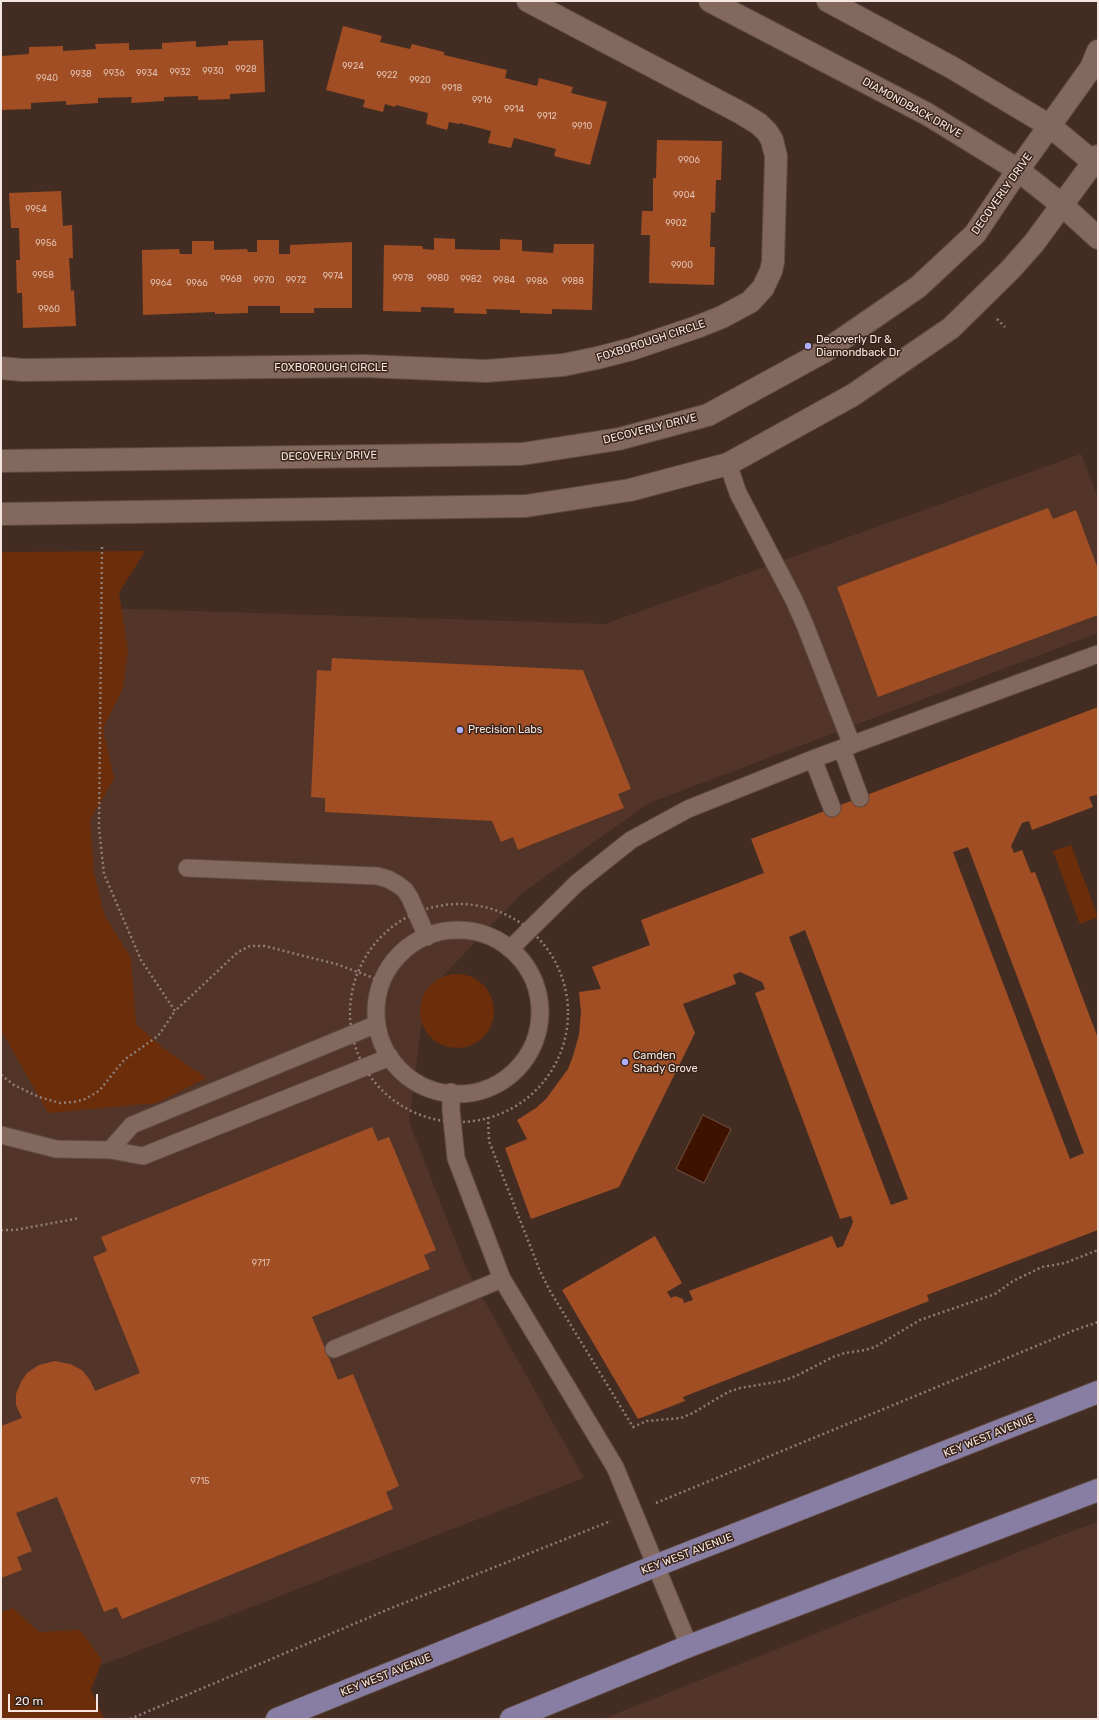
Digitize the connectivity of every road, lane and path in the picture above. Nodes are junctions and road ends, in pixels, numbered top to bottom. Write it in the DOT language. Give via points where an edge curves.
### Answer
graph roads {
  1 [pos="528,1"];
  2 [pos="710,1"];
  3 [pos="828,1"];
  4 [pos="1098,52"];
  5 [pos="1050,126"];
  6 [pos="1097,161"];
  7 [pos="1018,170"];
  8 [pos="1062,205"];
  9 [pos="1098,238"];
  10 [pos="994,316"];
  11 [pos="1005,327"];
  12 [pos="1,368"];
  13 [pos="1,461"];
  14 [pos="728,464"];
  15 [pos="1,514"];
  16 [pos="102,547"];
  17 [pos="1098,654"];
  18 [pos="847,747"];
  19 [pos="813,759"];
  20 [pos="860,798"];
  21 [pos="832,808"];
  22 [pos="187,868"];
  23 [pos="416,912"];
  24 [pos="529,931"];
  25 [pos="427,936"];
  26 [pos="510,949"];
  27 [pos="358,972"];
  28 [pos="382,980"];
  29 [pos="175,1011"];
  30 [pos="377,1024"];
  31 [pos="352,1035"];
  32 [pos="390,1057"];
  33 [pos="364,1068"];
  34 [pos="1,1075"];
  35 [pos="451,1092"];
  36 [pos="488,1117"];
  37 [pos="452,1121"];
  38 [pos="1,1135"];
  39 [pos="110,1150"];
  40 [pos="80,1218"];
  41 [pos="1,1230"];
  42 [pos="1098,1250"];
  43 [pos="502,1279"];
  44 [pos="334,1349"];
  45 [pos="1098,1392"];
  46 [pos="1098,1490"];
  47 [pos="655,1566"];
  48 [pos="689,1646"];
  49 [pos="277,1719"];
  50 [pos="511,1719"];
  1 -- 12 [label="street, FOXBOROUGH CIRCLE" via="741,113 767,132 776,156 774,262 763,288 750,302 722,317 639,347 563,365 486,371 364,366 22,370"];
  2 -- 7 [label="street, DIAMONDBACK DRIVE" via="926,114"];
  3 -- 5 [label="street" via="951,67"];
  4 -- 5 [label="street, DECOVERLY DRIVE" via="1091,68"];
  5 -- 6 [label="street"];
  5 -- 7 [label="street, DECOVERLY DRIVE"];
  6 -- 8 [label="street"];
  7 -- 8 [label="street, DIAMONDBACK DRIVE"];
  7 -- 13 [label="street, DECOVERLY DRIVE" via="975,234 918,287 825,351 708,415 619,439 522,454"];
  8 -- 9 [label="street, DIAMONDBACK DRIVE"];
  8 -- 14 [label="street" via="1010,270 951,328 853,395"];
  10 -- 11 [label="path"];
  14 -- 15 [label="street" via="630,490 526,506"];
  14 -- 18 [label="lane" via="738,493 805,625"];
  16 -- 29 [label="path" via="99,828 104,874 141,960"];
  17 -- 18 [label="lane"];
  18 -- 19 [label="lane"];
  18 -- 20 [label="lane"];
  19 -- 21 [label="lane"];
  19 -- 24 [label="lane" via="688,809 631,840 577,883"];
  22 -- 23 [label="lane" via="377,876 401,887 410,898"];
  23 -- 24 [label="path" via="449,904 473,905 496,910 518,921"];
  23 -- 25 [label="lane"];
  23 -- 27 [label="path" via="385,933 369,950"];
  24 -- 26 [label="lane"];
  24 -- 36 [label="path" via="551,955 562,976 567,1000 563,1046 553,1068 538,1088 518,1104"];
  25 -- 26 [label="lane" via="456,930 482,933 502,942"];
  25 -- 28 [label="lane" via="404,950"];
  26 -- 35 [label="lane" via="528,969 536,985 540,1004 535,1039 519,1067 504,1080 486,1089 467,1093"];
  27 -- 28 [label="path"];
  27 -- 29 [label="path" via="265,946 250,946 238,952"];
  27 -- 31 [label="path" via="350,996"];
  28 -- 30 [label="lane" via="377,998"];
  29 -- 34 [label="path" via="158,1036 124,1060 99,1091 85,1099 60,1103 14,1085"];
  30 -- 31 [label="lane"];
  30 -- 32 [label="lane"];
  31 -- 33 [label="path"];
  31 -- 39 [label="lane" via="132,1125"];
  32 -- 33 [label="lane"];
  32 -- 35 [label="lane" via="408,1077 424,1086"];
  33 -- 37 [label="path" via="380,1089 400,1105 422,1115"];
  33 -- 39 [label="lane" via="143,1156"];
  35 -- 37 [label="lane"];
  36 -- 37 [label="path" via="472,1121"];
  36 -- 42 [label="path" via="489,1140 540,1272 633,1427 648,1421 681,1418 728,1392 782,1381 832,1357 875,1347 920,1320 995,1294 1013,1281 1042,1268 1066,1263"];
  37 -- 43 [label="lane" via="456,1158"];
  38 -- 39 [label="lane" via="56,1149"];
  40 -- 41 [label="path" via="15,1230"];
  43 -- 44 [label="lane"];
  43 -- 47 [label="lane" via="615,1467"];
  45 -- 47 [label="main road, KEY WEST AVENUE"];
  46 -- 48 [label="main road"];
  47 -- 48 [label="lane"];
  47 -- 49 [label="main road, KEY WEST AVENUE"];
  48 -- 50 [label="main road"];
}
